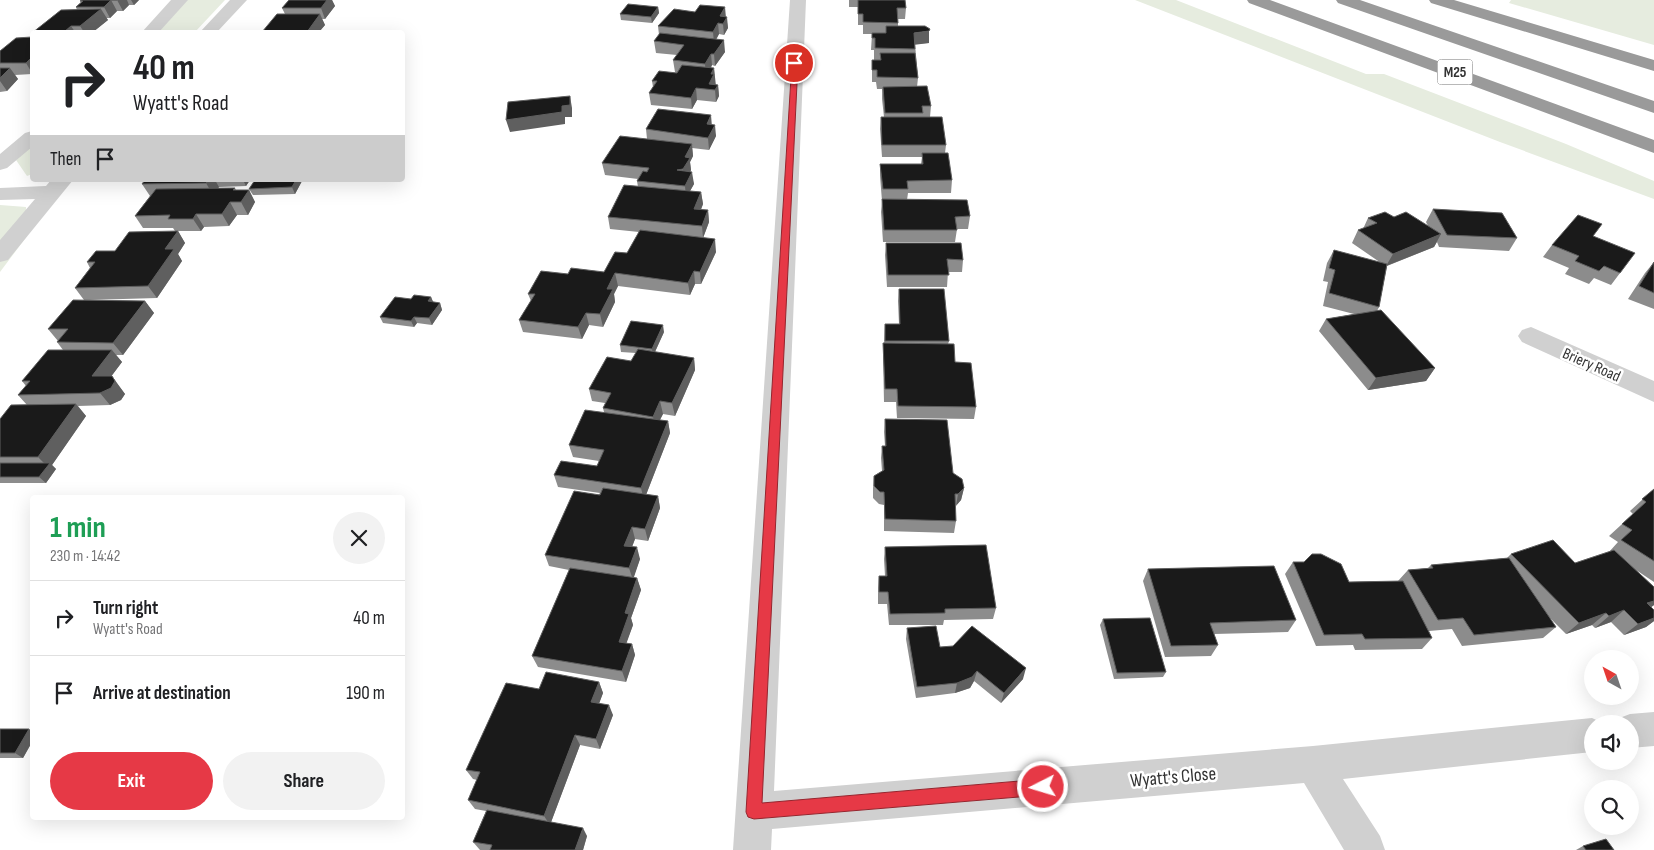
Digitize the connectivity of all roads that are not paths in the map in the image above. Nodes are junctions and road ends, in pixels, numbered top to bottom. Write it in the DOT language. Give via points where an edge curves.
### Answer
graph roads {
  1 [pos="180,0"];
  2 [pos="239,0"];
  3 [pos="798,0"];
  4 [pos="1255,0"];
  5 [pos="1344,0"];
  6 [pos="1437,0"];
  7 [pos="152,30"];
  8 [pos="210,30"];
  9 [pos="1654,66"];
  10 [pos="1654,107"];
  11 [pos="30,139"];
  12 [pos="1654,147"];
  13 [pos="0,164"];
  14 [pos="56,186"];
  15 [pos="0,194"];
  16 [pos="0,255"];
  17 [pos="1531,336"];
  18 [pos="1654,392"];
  19 [pos="1654,729"];
  20 [pos="1639,730"];
  21 [pos="1584,736"];
  22 [pos="1313,764"];
  23 [pos="754,812"];
  24 [pos="752,850"];
  25 [pos="1366,850"];
  1 -- 7 [label="street"];
  2 -- 8 [label="street"];
  3 -- 23 [label="street"];
  4 -- 12 [label="highway, M25"];
  5 -- 10 [label="highway, M25"];
  6 -- 9 [label="highway"];
  11 -- 13 [label="street"];
  14 -- 15 [label="street"];
  14 -- 16 [label="street"];
  17 -- 18 [label="street, Briery Road"];
  19 -- 20 [label="street"];
  21 -- 22 [label="street, Wyatt's Close"];
  22 -- 23 [label="street, Wyatt's Close"];
  22 -- 25 [label="street"];
  23 -- 24 [label="street"];
}
